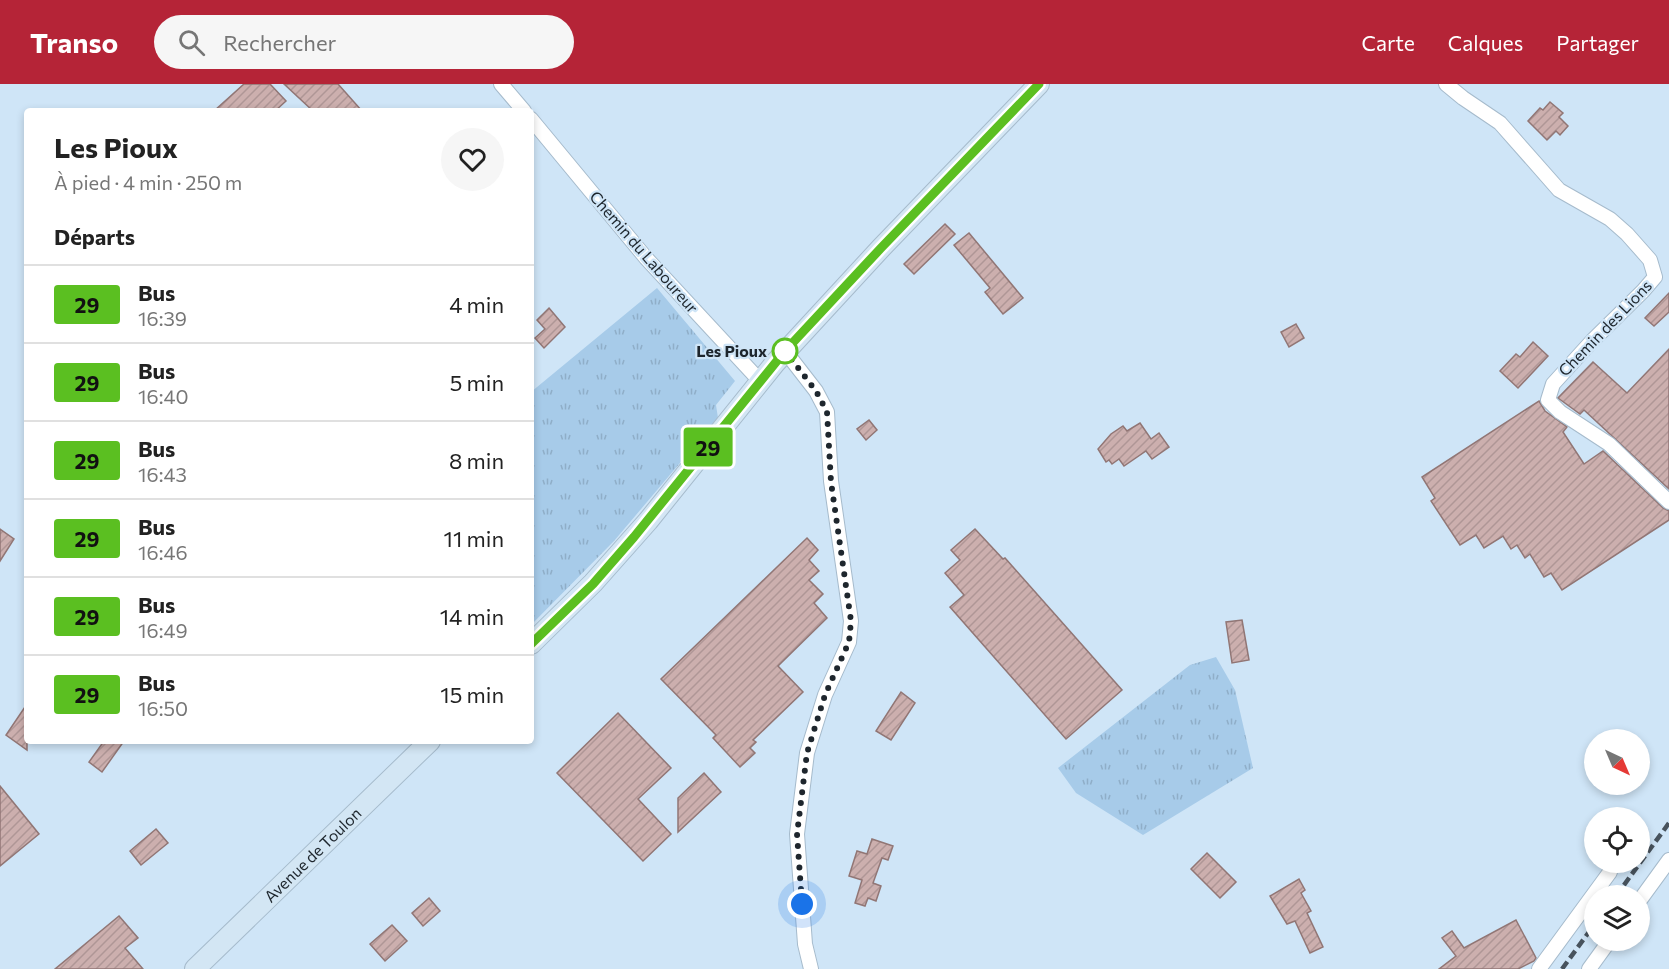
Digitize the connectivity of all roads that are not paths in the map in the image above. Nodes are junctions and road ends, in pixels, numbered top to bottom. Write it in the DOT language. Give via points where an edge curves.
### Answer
graph roads {
  1 [pos="501,84"];
  2 [pos="1038,84"];
  3 [pos="1446,84"];
  4 [pos="521,108"];
  5 [pos="534,123"];
  6 [pos="785,351"];
  7 [pos="760,381"];
  8 [pos="1669,502"];
  9 [pos="534,641"];
  10 [pos="427,744"];
  11 [pos="1669,860"];
  12 [pos="1609,873"];
  13 [pos="1650,886"];
  14 [pos="1602,951"];
  15 [pos="195,969"];
  16 [pos="811,969"];
  17 [pos="1539,969"];
  18 [pos="1589,969"];
  1 -- 4 [label="street"];
  2 -- 6 [label="main road"];
  3 -- 8 [label="street, Chemin des Lions" via="1500,123 1559,190 1610,219 1650,260 1654,277 1553,384 1548,400 1609,444"];
  5 -- 7 [label="street, Chemin du Laboureur" via="646,258"];
  6 -- 7 [label="main road"];
  6 -- 16 [label="street" via="827,412 831,482 851,621 849,642 825,695 807,753 798,822 802,904"];
  7 -- 9 [label="main road" via="648,521 593,584"];
  10 -- 15 [label="main road, Avenue de Toulon"];
  11 -- 13 [label="street"];
  12 -- 17 [label="street"];
  14 -- 18 [label="street"];
}
